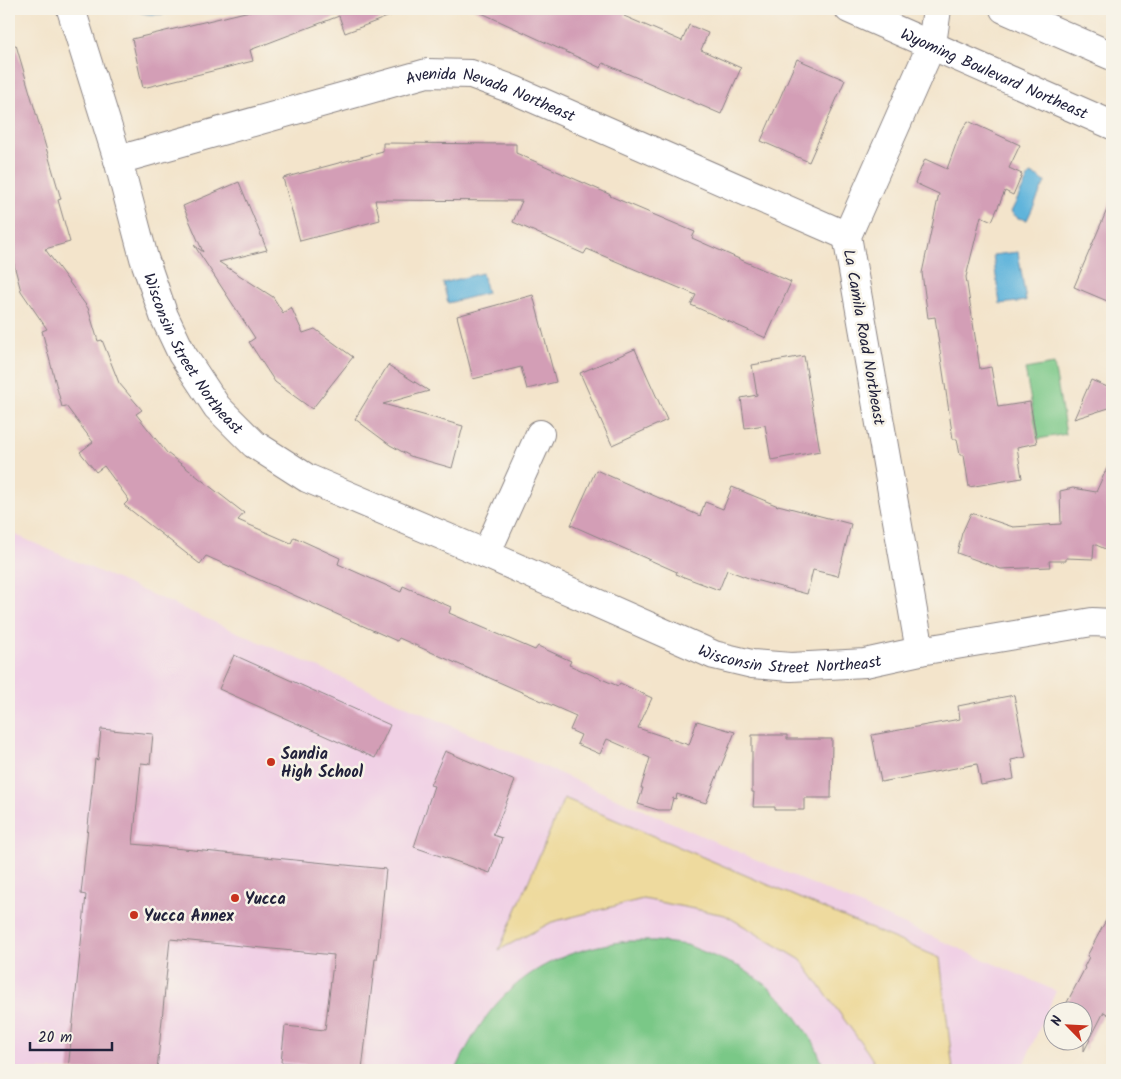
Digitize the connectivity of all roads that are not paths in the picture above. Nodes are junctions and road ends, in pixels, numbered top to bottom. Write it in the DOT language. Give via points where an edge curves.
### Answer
graph roads {
  1 [pos="71,9"];
  2 [pos="849,9"];
  3 [pos="937,9"];
  4 [pos="1004,9"];
  5 [pos="932,44"];
  6 [pos="1112,56"];
  7 [pos="1112,124"];
  8 [pos="118,160"];
  9 [pos="848,236"];
  10 [pos="540,434"];
  11 [pos="486,554"];
  12 [pos="1112,623"];
  13 [pos="920,651"];
  1 -- 8 [label="street, Wisconsin Street Northeast"];
  2 -- 5 [label="street, Wyoming Boulevard Northeast"];
  3 -- 5 [label="street, La Camila Road Northeast"];
  4 -- 6 [label="street"];
  5 -- 7 [label="street, Wyoming Boulevard Northeast"];
  5 -- 9 [label="street, La Camila Road Northeast"];
  8 -- 9 [label="street, Avenida Nevada Northeast" via="427,73 471,74"];
  8 -- 11 [label="street, Wisconsin Street Northeast" via="144,258 164,316 182,354 217,407 254,444 307,478"];
  9 -- 13 [label="street, La Camila Road Northeast"];
  10 -- 11 [label="street"];
  11 -- 13 [label="street, Wisconsin Street Northeast" via="714,655 752,664 791,667 865,663"];
  12 -- 13 [label="street, Wisconsin Street Northeast" via="1092,622"];
}
